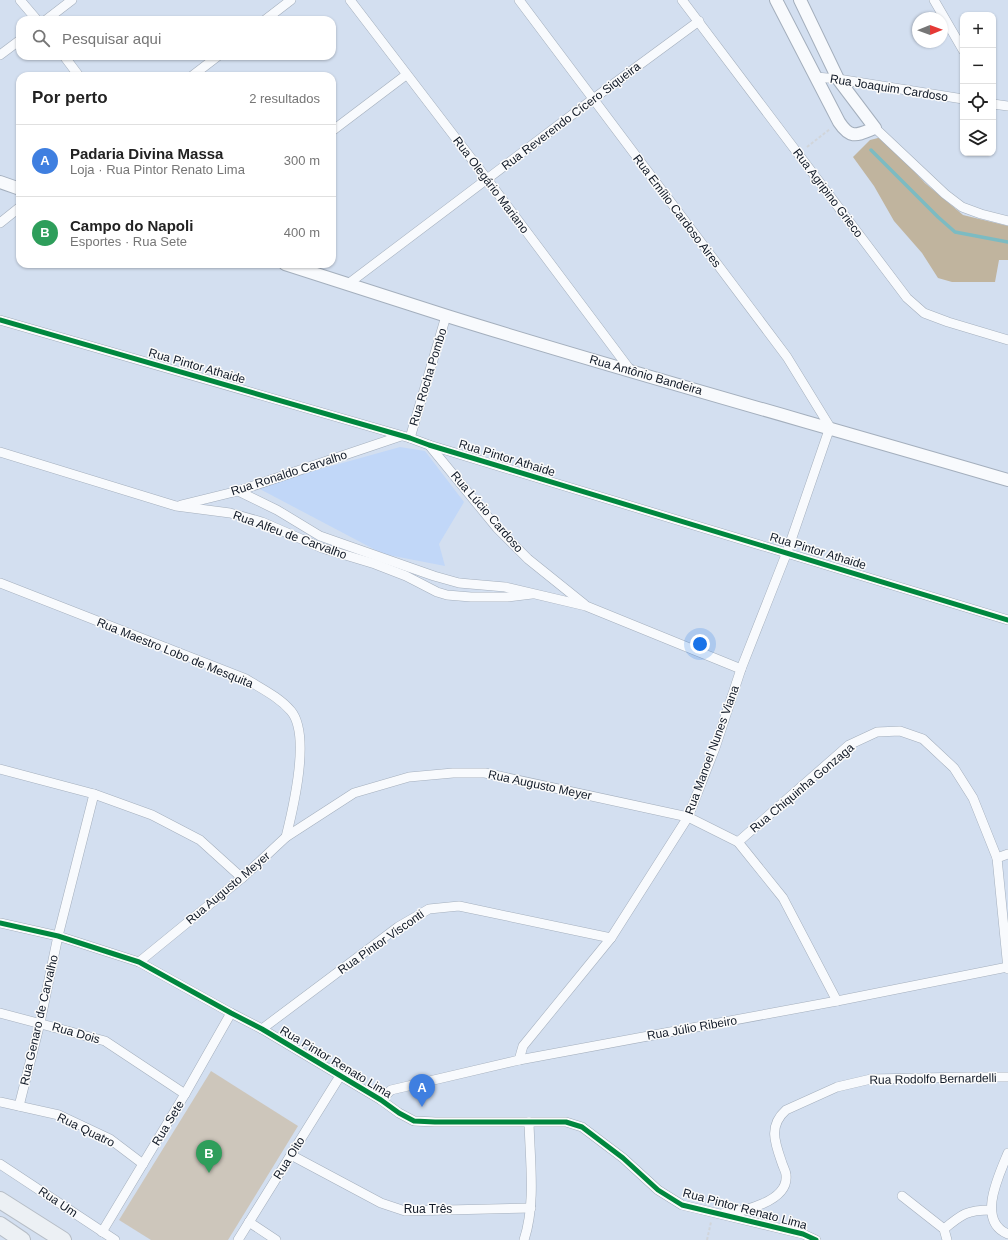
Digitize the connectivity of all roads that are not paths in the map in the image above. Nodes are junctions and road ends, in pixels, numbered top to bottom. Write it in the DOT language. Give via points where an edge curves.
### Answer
graph roads {
  1 [pos="20,0"];
  2 [pos="72,0"];
  3 [pos="291,0"];
  4 [pos="350,0"];
  5 [pos="519,0"];
  6 [pos="682,0"];
  7 [pos="776,0"];
  8 [pos="800,0"];
  9 [pos="934,0"];
  10 [pos="34,16"];
  11 [pos="51,16"];
  12 [pos="270,16"];
  13 [pos="699,22"];
  14 [pos="16,43"];
  15 [pos="962,48"];
  16 [pos="0,55"];
  17 [pos="67,60"];
  18 [pos="213,60"];
  19 [pos="76,72"];
  20 [pos="197,72"];
  21 [pos="406,74"];
  22 [pos="816,78"];
  23 [pos="838,79"];
  24 [pos="593,99"];
  25 [pos="960,99"];
  26 [pos="996,103"];
  27 [pos="1008,106"];
  28 [pos="336,128"];
  29 [pos="875,128"];
  30 [pos="487,179"];
  31 [pos="0,182"];
  32 [pos="16,188"];
  33 [pos="16,210"];
  34 [pos="1008,221"];
  35 [pos="0,223"];
  36 [pos="298,268"];
  37 [pos="348,284"];
  38 [pos="446,316"];
  39 [pos="0,320"];
  40 [pos="1008,340"];
  41 [pos="631,371"];
  42 [pos="830,427"];
  43 [pos="405,437"];
  44 [pos="429,445"];
  45 [pos="0,452"];
  46 [pos="1008,480"];
  47 [pos="238,491"];
  48 [pos="176,506"];
  49 [pos="787,552"];
  50 [pos="0,583"];
  51 [pos="532,594"];
  52 [pos="586,606"];
  53 [pos="1008,620"];
  54 [pos="741,669"];
  55 [pos="0,769"];
  56 [pos="94,794"];
  57 [pos="688,817"];
  58 [pos="286,837"];
  59 [pos="738,842"];
  60 [pos="1008,854"];
  61 [pos="997,858"];
  62 [pos="242,878"];
  63 [pos="0,923"];
  64 [pos="58,936"];
  65 [pos="610,938"];
  66 [pos="139,962"];
  67 [pos="1008,968"];
  68 [pos="837,1001"];
  69 [pos="0,1013"];
  70 [pos="231,1014"];
  71 [pos="40,1023"];
  72 [pos="262,1029"];
  73 [pos="519,1060"];
  74 [pos="340,1076"];
  75 [pos="1008,1077"];
  76 [pos="185,1094"];
  77 [pos="381,1100"];
  78 [pos="0,1102"];
  79 [pos="19,1106"];
  80 [pos="529,1122"];
  81 [pos="1008,1153"];
  82 [pos="290,1155"];
  83 [pos="0,1164"];
  84 [pos="143,1164"];
  85 [pos="902,1196"];
  86 [pos="0,1200"];
  87 [pos="531,1208"];
  88 [pos="991,1210"];
  89 [pos="713,1213"];
  90 [pos="249,1222"];
  91 [pos="0,1225"];
  92 [pos="944,1229"];
  93 [pos="102,1232"];
  94 [pos="1008,1234"];
  95 [pos="22,1240"];
  96 [pos="63,1240"];
  97 [pos="115,1240"];
  98 [pos="238,1240"];
  99 [pos="276,1240"];
  100 [pos="524,1240"];
  101 [pos="816,1240"];
  102 [pos="947,1240"];
  1 -- 10 [label="street"];
  2 -- 11 [label="street"];
  3 -- 12 [label="street"];
  4 -- 21 [label="street, Rua Olegário Mariano"];
  5 -- 24 [label="street, Rua Emílio Cardoso Aires"];
  6 -- 13 [label="street, Rua Agripino Grieco"];
  7 -- 22 [label="street"];
  8 -- 23 [label="street"];
  9 -- 15 [label="street"];
  13 -- 24 [label="street, Rua Reverendo Cícero Siqueira"];
  13 -- 40 [label="street, Rua Agripino Grieco" via="907,298 924,313"];
  14 -- 16 [label="street"];
  17 -- 19 [label="street"];
  18 -- 20 [label="street"];
  21 -- 28 [label="street"];
  21 -- 30 [label="street, Rua Olegário Mariano"];
  22 -- 23 [label="street, Rua Joaquim Cardoso"];
  22 -- 29 [label="street" via="845,131 858,135"];
  23 -- 25 [label="street, Rua Joaquim Cardoso"];
  23 -- 29 [label="street"];
  24 -- 30 [label="street, Rua Reverendo Cícero Siqueira"];
  24 -- 42 [label="street, Rua Emílio Cardoso Aires" via="787,357"];
  26 -- 27 [label="street"];
  29 -- 34 [label="street" via="962,207"];
  30 -- 37 [label="street, Rua Reverendo Cícero Siqueira"];
  30 -- 41 [label="street, Rua Olegário Mariano"];
  31 -- 32 [label="street"];
  33 -- 35 [label="street"];
  36 -- 37 [label="street, Rua Antônio Bandeira"];
  37 -- 38 [label="street, Rua Antônio Bandeira"];
  38 -- 41 [label="street, Rua Antônio Bandeira"];
  38 -- 43 [label="street, Rua Rocha Pombo"];
  39 -- 43 [label="street, Rua Pintor Athaide"];
  41 -- 42 [label="street, Rua Antônio Bandeira"];
  42 -- 46 [label="street, Rua Antônio Bandeira"];
  42 -- 49 [label="street, Rua Manoel Nunes Viana"];
  43 -- 44 [label="street, Rua Pintor Athaide"];
  43 -- 47 [label="street, Rua Ronaldo Carvalho"];
  44 -- 49 [label="street, Rua Pintor Athaide"];
  44 -- 52 [label="street, Rua Lúcio Cardoso" via="497,528 523,554"];
  45 -- 48 [label="street, Rua Alfeu de Carvalho"];
  47 -- 48 [label="street, Rua Ronaldo Carvalho"];
  47 -- 51 [label="street, Rua Alfeu de Carvalho" via="277,510 320,536 434,576 459,583 505,587"];
  48 -- 51 [label="street, Rua Alfeu de Carvalho" via="230,513 262,522 322,548 406,576 447,595 507,597"];
  49 -- 53 [label="street, Rua Pintor Athaide"];
  49 -- 54 [label="street, Rua Manoel Nunes Viana"];
  50 -- 58 [label="street, Rua Maestro Lobo de Mesquita" via="246,679 278,698 292,712 300,734 298,778"];
  51 -- 52 [label="street, Rua Alfeu de Carvalho"];
  52 -- 54 [label="street, Rua Alfeu de Carvalho"];
  54 -- 57 [label="street, Rua Manoel Nunes Viana" via="715,748"];
  55 -- 56 [label="street"];
  56 -- 62 [label="street" via="152,815 200,840"];
  56 -- 64 [label="street, Rua Genaro de Carvalho"];
  57 -- 58 [label="street, Rua Augusto Meyer" via="485,773 453,773 409,777 354,793"];
  57 -- 59 [label="street, Rua Augusto Meyer"];
  57 -- 65 [label="street, Rua Manoel Nunes Viana"];
  58 -- 62 [label="street, Rua Augusto Meyer"];
  59 -- 61 [label="street, Rua Chiquinha Gonzaga" via="849,745 877,732 900,731 923,739 954,768 973,798"];
  59 -- 68 [label="street" via="783,898"];
  60 -- 61 [label="street"];
  61 -- 67 [label="street, Rua Chiquinha Gonzaga"];
  62 -- 66 [label="street, Rua Augusto Meyer"];
  63 -- 64 [label="street, Rua Pintor Renato Lima"];
  64 -- 66 [label="street, Rua Pintor Renato Lima"];
  64 -- 71 [label="street, Rua Genaro de Carvalho"];
  65 -- 72 [label="street, Rua Pintor Visconti" via="459,906 429,909 398,928"];
  65 -- 73 [label="street, Rua Manoel Nunes Viana" via="523,1046"];
  66 -- 70 [label="street, Rua Pintor Renato Lima"];
  67 -- 68 [label="street, Rua Júlio Ribeiro"];
  68 -- 73 [label="street, Rua Júlio Ribeiro"];
  69 -- 71 [label="street, Rua Dois"];
  70 -- 72 [label="street, Rua Pintor Renato Lima"];
  70 -- 76 [label="street, Rua Sete"];
  71 -- 76 [label="street, Rua Dois" via="105,1041"];
  71 -- 79 [label="street, Rua Genaro de Carvalho"];
  72 -- 74 [label="street, Rua Pintor Renato Lima"];
  73 -- 77 [label="street, Rua Júlio Ribeiro" via="390,1090"];
  74 -- 77 [label="street, Rua Pintor Renato Lima"];
  74 -- 82 [label="street, Rua Oito"];
  75 -- 89 [label="street, Rua Rodolfo Bernardelli" via="871,1079 837,1087 786,1110 775,1124 776,1144 786,1175 785,1184 778,1195 761,1204 733,1212"];
  76 -- 84 [label="street, Rua Sete"];
  77 -- 80 [label="street, Rua Pintor Renato Lima" via="399,1114 414,1121"];
  78 -- 79 [label="street, Rua Quatro"];
  79 -- 84 [label="street, Rua Quatro" via="59,1115 110,1139"];
  80 -- 87 [label="street"];
  80 -- 89 [label="street, Rua Pintor Renato Lima" via="566,1122 582,1126 658,1190 682,1205"];
  81 -- 88 [label="street" via="995,1186"];
  82 -- 87 [label="street, Rua Três" via="381,1203 404,1211"];
  82 -- 90 [label="street, Rua Oito"];
  83 -- 93 [label="street, Rua Um"];
  84 -- 93 [label="street, Rua Sete"];
  85 -- 92 [label="street"];
  86 -- 96 [label="highway"];
  87 -- 100 [label="street"];
  88 -- 92 [label="street" via="975,1210 962,1214"];
  88 -- 94 [label="street" via="996,1226"];
  89 -- 101 [label="street, Rua Pintor Renato Lima" via="803,1234"];
  90 -- 98 [label="street, Rua Oito"];
  90 -- 99 [label="street"];
  91 -- 95 [label="highway"];
  92 -- 102 [label="street"];
  93 -- 97 [label="street, Rua Um"];
}
